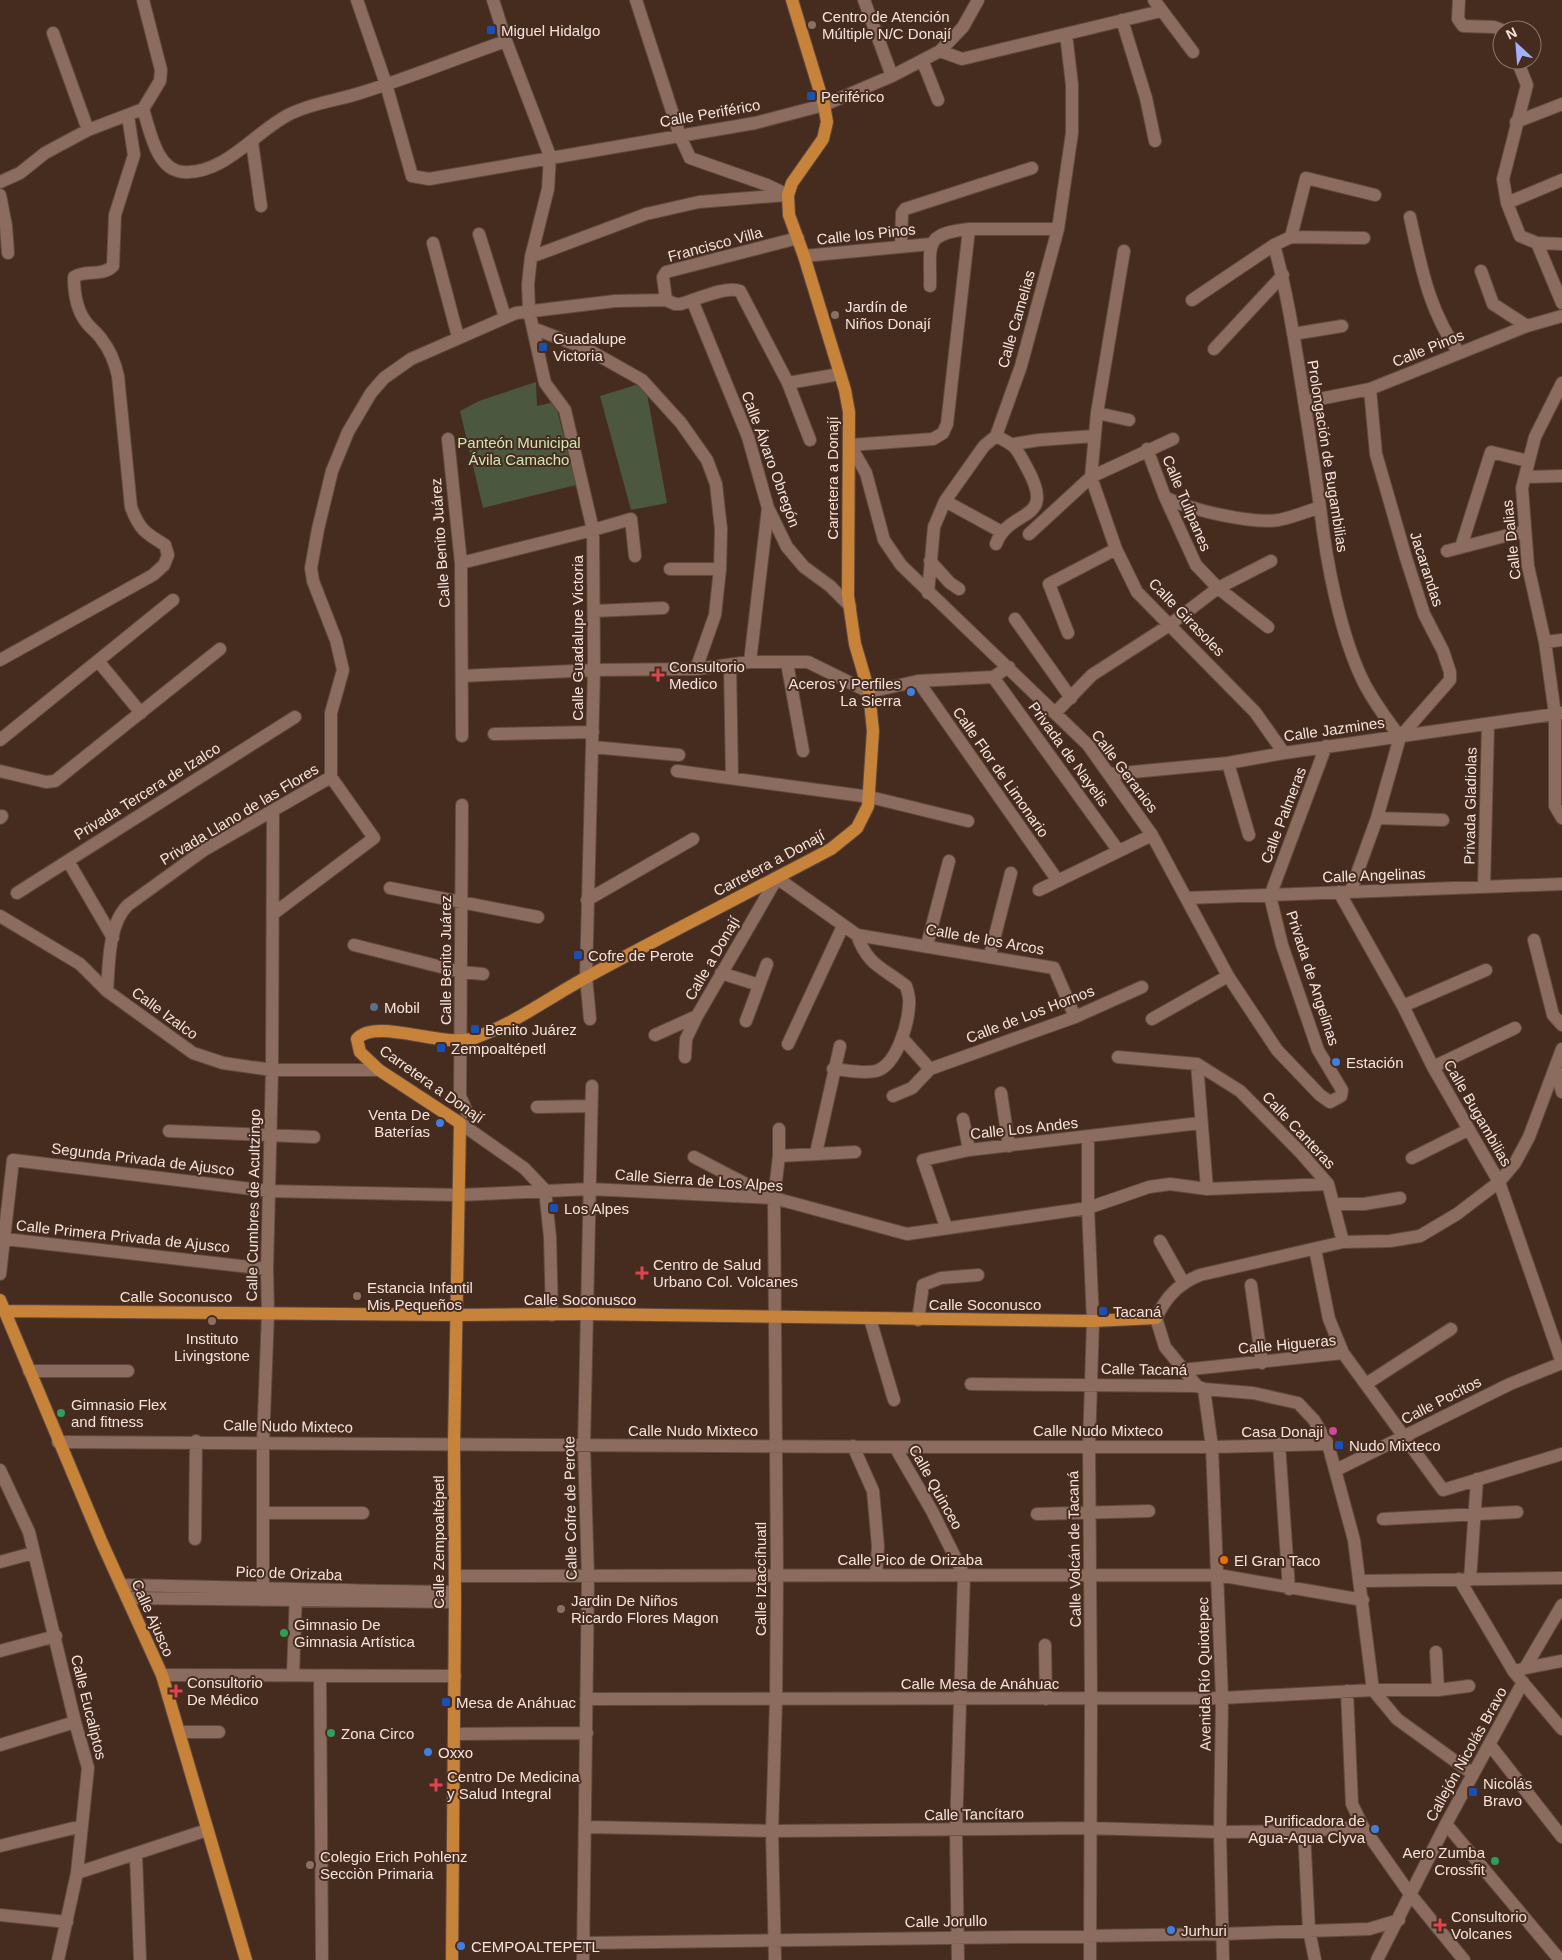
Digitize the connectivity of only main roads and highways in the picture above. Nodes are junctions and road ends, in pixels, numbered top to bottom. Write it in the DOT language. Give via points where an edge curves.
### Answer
graph roads {
  1 [pos="792,0"];
  2 [pos="460,1123"];
  3 [pos="2,1305"];
  4 [pos="458,1316"];
  5 [pos="1156,1318"];
  6 [pos="246,1960"];
  7 [pos="452,1960"];
  1 -- 2 [label="main road, Carretera a Donají" via="827,122 823,139 792,183 788,195 789,215 850,412 850,606 855,644 869,692 873,730 870,797 866,813 857,828 831,849 586,977 494,1030 460,1041 378,1030 362,1034 357,1039 360,1052 379,1070"];
  2 -- 4 [label="main road, Calle Zempoaltépetl"];
  3 -- 4 [label="main road, Calle Soconusco"];
  3 -- 6 [label="main road, Calle Ajusco" via="58,1442 162,1675"];
  4 -- 5 [label="main road, Calle Soconusco" via="586,1314 1093,1321"];
  4 -- 7 [label="main road, Calle Zempoaltépetl" via="454,1445"];
}
